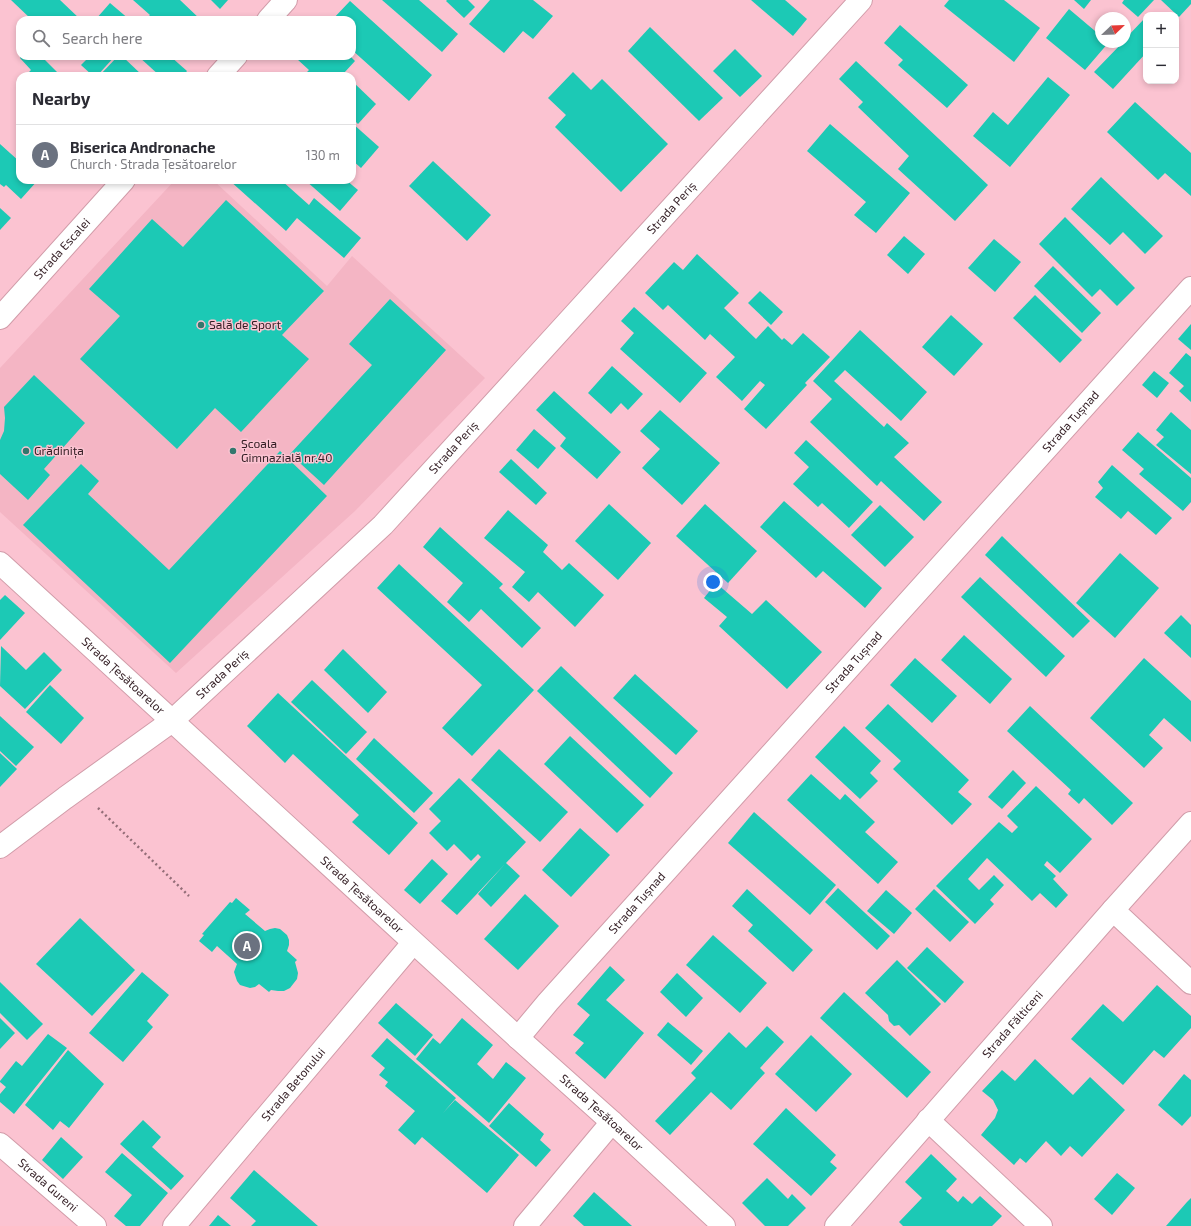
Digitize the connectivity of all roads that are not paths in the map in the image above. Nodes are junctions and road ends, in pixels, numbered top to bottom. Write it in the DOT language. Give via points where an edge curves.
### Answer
graph roads {
  1 [pos="286,0"];
  2 [pos="861,0"];
  3 [pos="272,16"];
  4 [pos="232,60"];
  5 [pos="222,72"];
  6 [pos="120,184"];
  7 [pos="1191,288"];
  8 [pos="0,318"];
  9 [pos="0,563"];
  10 [pos="172,721"];
  11 [pos="1191,823"];
  12 [pos="0,847"];
  13 [pos="1113,910"];
  14 [pos="413,942"];
  15 [pos="1191,983"];
  16 [pos="518,1038"];
  17 [pos="928,1120"];
  18 [pos="612,1122"];
  19 [pos="0,1144"];
  20 [pos="95,1226"];
  21 [pos="174,1226"];
  22 [pos="525,1226"];
  23 [pos="724,1226"];
  24 [pos="836,1226"];
  25 [pos="1041,1226"];
  1 -- 3 [label="street"];
  2 -- 10 [label="street, Strada Periș" via="383,526"];
  4 -- 5 [label="street"];
  6 -- 8 [label="street, Strada Escalei"];
  7 -- 16 [label="street, Strada Tușnad"];
  9 -- 10 [label="street, Strada Țesătoarelor"];
  10 -- 12 [label="street, Strada Periș"];
  10 -- 14 [label="street, Strada Țesătoarelor"];
  11 -- 13 [label="street, Strada Fălticeni"];
  13 -- 15 [label="street"];
  13 -- 17 [label="street, Strada Fălticeni"];
  14 -- 16 [label="street, Strada Țesătoarelor"];
  14 -- 21 [label="street, Strada Betonului"];
  16 -- 18 [label="street, Strada Țesătoarelor"];
  17 -- 24 [label="street, Strada Fălticeni"];
  17 -- 25 [label="street"];
  18 -- 22 [label="street"];
  18 -- 23 [label="street, Strada Țesătoarelor"];
  19 -- 20 [label="street, Strada Gureni"];
}
